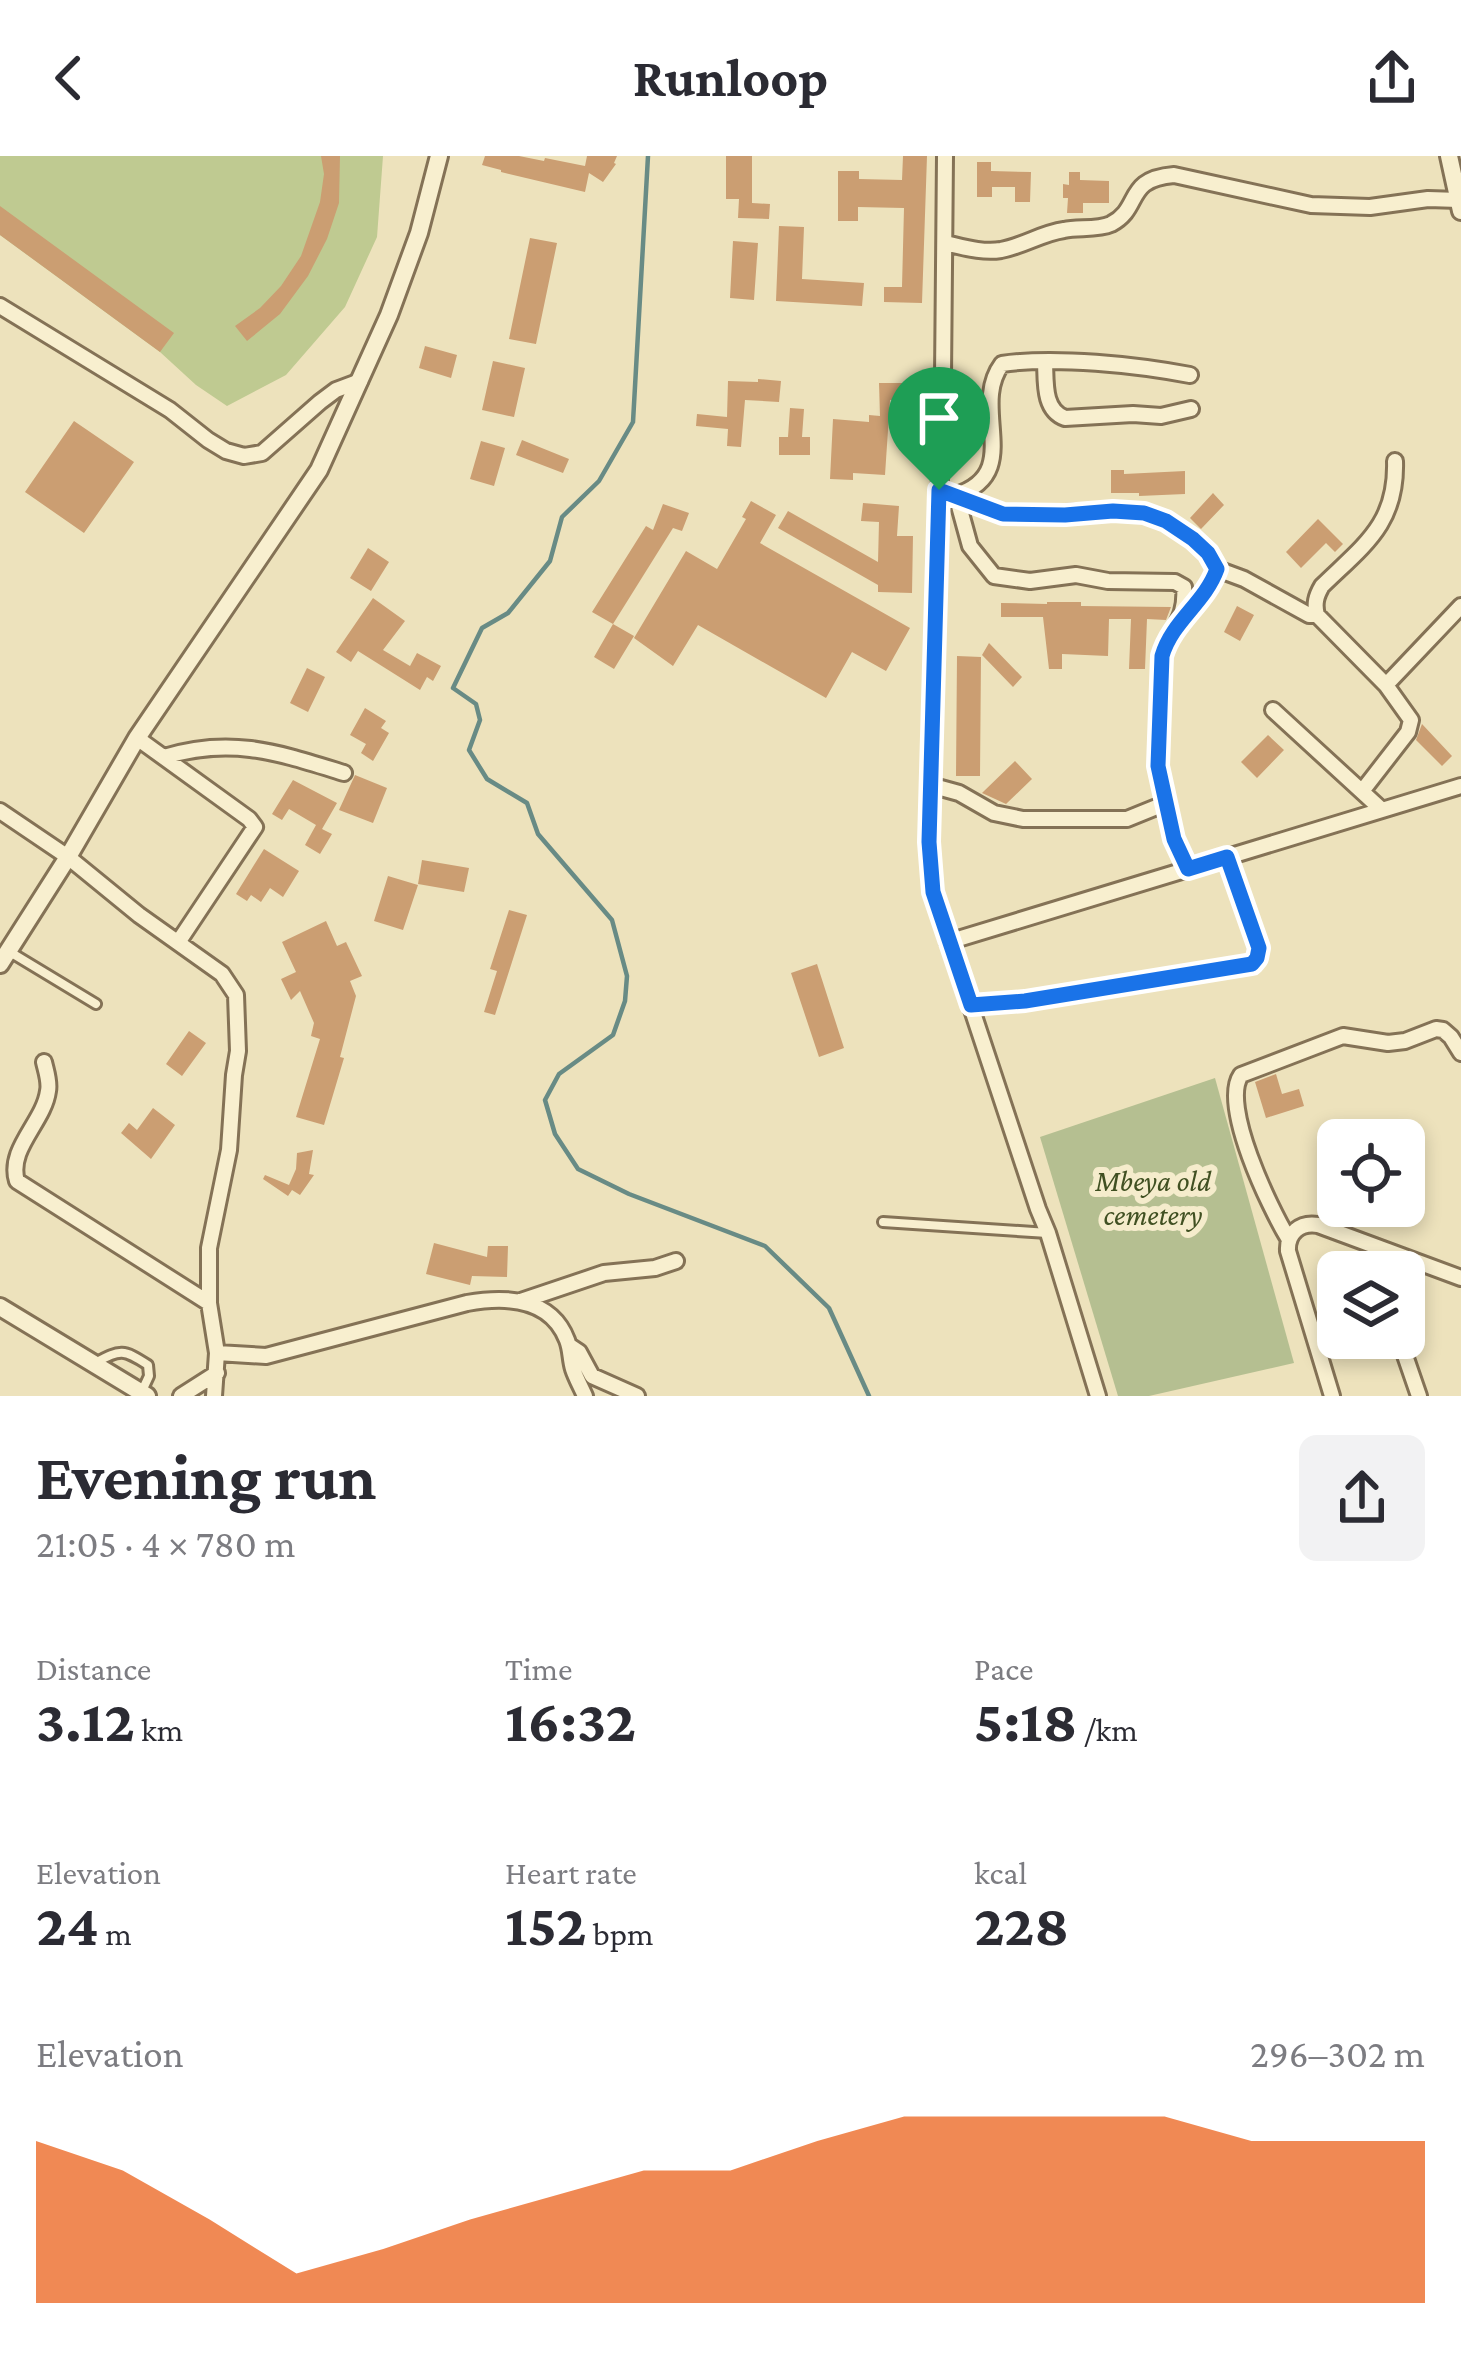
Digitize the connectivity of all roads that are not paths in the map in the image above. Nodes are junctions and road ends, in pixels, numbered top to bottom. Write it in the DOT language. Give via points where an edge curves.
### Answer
graph roads {
  1 [pos="439,156"];
  2 [pos="945,156"];
  3 [pos="1449,156"];
  4 [pos="1460,203"];
  5 [pos="945,243"];
  6 [pos="0,306"];
  7 [pos="1045,362"];
  8 [pos="1190,375"];
  9 [pos="360,381"];
  10 [pos="1191,409"];
  11 [pos="1395,461"];
  12 [pos="939,490"];
  13 [pos="956,496"];
  14 [pos="1217,569"];
  15 [pos="1461,606"];
  16 [pos="1184,614"];
  17 [pos="1317,615"];
  18 [pos="1386,685"];
  19 [pos="1273,710"];
  20 [pos="137,738"];
  21 [pos="164,758"];
  22 [pos="344,773"];
  23 [pos="930,785"];
  24 [pos="1461,786"];
  25 [pos="1363,790"];
  26 [pos="1164,804"];
  27 [pos="1382,810"];
  28 [pos="0,812"];
  29 [pos="68,857"];
  30 [pos="1227,857"];
  31 [pos="1188,869"];
  32 [pos="179,941"];
  33 [pos="948,942"];
  34 [pos="4,957"];
  35 [pos="96,1004"];
  36 [pos="971,1005"];
  37 [pos="1461,1054"];
  38 [pos="44,1062"];
  39 [pos="883,1222"];
  40 [pos="1048,1232"];
  41 [pos="1288,1238"];
  42 [pos="676,1262"];
  43 [pos="1461,1278"];
  44 [pos="521,1301"];
  45 [pos="209,1304"];
  46 [pos="0,1307"];
  47 [pos="570,1346"];
  48 [pos="217,1353"];
  49 [pos="1406,1359"];
  50 [pos="93,1364"];
  51 [pos="218,1373"];
  52 [pos="144,1394"];
  53 [pos="181,1396"];
  54 [pos="214,1396"];
  55 [pos="585,1396"];
  56 [pos="637,1396"];
  57 [pos="1097,1396"];
  58 [pos="1332,1396"];
  59 [pos="1419,1396"];
  1 -- 9 [label="street" via="411,254"];
  2 -- 5 [label="street"];
  3 -- 4 [label="street"];
  4 -- 5 [label="street" via="1311,205 1153,176 1107,226 1050,232 998,251"];
  5 -- 12 [label="street"];
  6 -- 9 [label="street" via="244,456 262,453 336,390"];
  7 -- 8 [label="street"];
  7 -- 10 [label="street" via="1052,409 1065,418"];
  7 -- 13 [label="street" via="999,366 988,475"];
  9 -- 20 [label="street" via="319,470"];
  11 -- 17 [label="street" via="1387,515 1322,586"];
  12 -- 13 [label="street"];
  12 -- 23 [label="street"];
  13 -- 14 [label="street" via="1003,514 1144,513 1193,539"];
  13 -- 16 [label="street" via="970,546 994,576 1175,582 1185,591"];
  14 -- 16 [label="street"];
  14 -- 17 [label="street"];
  15 -- 18 [label="street"];
  16 -- 26 [label="street" via="1162,656"];
  17 -- 18 [label="street"];
  18 -- 25 [label="street" via="1411,725"];
  19 -- 25 [label="street"];
  20 -- 21 [label="street"];
  20 -- 29 [label="street"];
  21 -- 22 [label="street" via="235,746"];
  21 -- 32 [label="street" via="255,827"];
  23 -- 26 [label="street" via="1023,819 1127,819"];
  23 -- 33 [label="street" via="933,892"];
  24 -- 27 [label="street"];
  25 -- 27 [label="street"];
  26 -- 31 [label="street"];
  27 -- 30 [label="street"];
  28 -- 29 [label="street"];
  29 -- 32 [label="street"];
  29 -- 34 [label="street"];
  30 -- 31 [label="street"];
  30 -- 36 [label="lane" via="1259,948 1252,964"];
  31 -- 33 [label="street"];
  32 -- 45 [label="street" via="231,984 239,1029 229,1150 209,1247"];
  33 -- 36 [label="street"];
  34 -- 35 [label="lane"];
  36 -- 40 [label="street"];
  37 -- 41 [label="street" via="1443,1030 1388,1043 1343,1036 1236,1080 1256,1174"];
  38 -- 45 [label="street" via="50,1088 17,1156 16,1181"];
  39 -- 40 [label="lane"];
  40 -- 57 [label="street"];
  41 -- 43 [label="street" via="1302,1225 1318,1225 1392,1262"];
  41 -- 58 [label="street"];
  42 -- 44 [label="street" via="604,1273"];
  44 -- 47 [label="street" via="556,1319"];
  44 -- 48 [label="street" via="467,1303 266,1356"];
  45 -- 48 [label="street"];
  46 -- 50 [label="street"];
  47 -- 55 [label="street"];
  47 -- 56 [label="street" via="592,1376"];
  48 -- 51 [label="street"];
  49 -- 59 [label="street"];
  50 -- 52 [label="street"];
  50 -- 52 [label="lane" via="128,1352 148,1365"];
  51 -- 53 [label="street"];
  51 -- 54 [label="street"];
}
